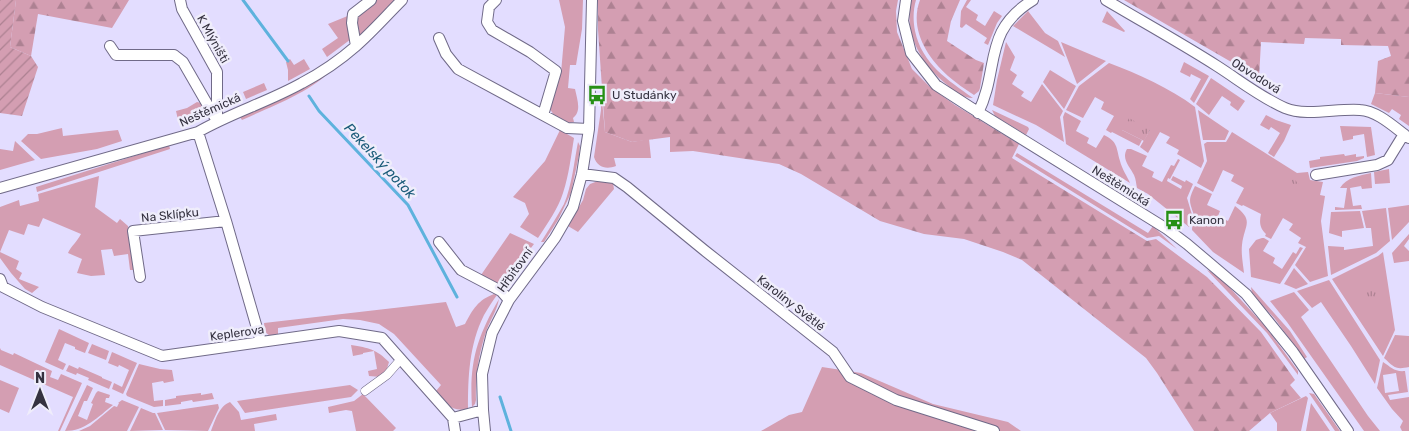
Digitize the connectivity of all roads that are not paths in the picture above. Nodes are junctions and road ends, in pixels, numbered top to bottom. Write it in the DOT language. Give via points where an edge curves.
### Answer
graph roads {
  1 [pos="180,0"];
  2 [pos="371,0"];
  3 [pos="402,0"];
  4 [pos="496,0"];
  5 [pos="592,0"];
  6 [pos="906,0"];
  7 [pos="1033,0"];
  8 [pos="1106,0"];
  9 [pos="439,38"];
  10 [pos="110,46"];
  11 [pos="356,46"];
  12 [pos="978,112"];
  13 [pos="543,115"];
  14 [pos="217,121"];
  15 [pos="589,129"];
  16 [pos="198,132"];
  17 [pos="1406,136"];
  18 [pos="582,174"];
  19 [pos="1316,175"];
  20 [pos="0,188"];
  21 [pos="226,221"];
  22 [pos="439,242"];
  23 [pos="140,277"];
  24 [pos="1,284"];
  25 [pos="509,300"];
  26 [pos="260,342"];
  27 [pos="401,360"];
  28 [pos="365,390"];
  29 [pos="483,410"];
  30 [pos="453,418"];
  31 [pos="455,431"];
  32 [pos="485,431"];
  33 [pos="994,431"];
  34 [pos="1348,431"];
  1 -- 14 [label="street, K Mlýništi" via="217,72"];
  2 -- 11 [label="street" via="353,14"];
  3 -- 11 [label="street, Neštěmická"];
  4 -- 13 [label="street" via="489,7 487,22 492,30 556,71"];
  5 -- 15 [label="street, Hřbitovní"];
  6 -- 12 [label="street, Neštěmická" via="903,21 911,53 936,85"];
  7 -- 12 [label="street" via="1009,19 1003,30 994,53 984,102"];
  8 -- 17 [label="street, Obvodová" via="1287,109 1371,112"];
  9 -- 13 [label="street" via="458,69"];
  10 -- 14 [label="street" via="116,55 174,55 183,62"];
  11 -- 14 [label="street, Neštěmická" via="301,84"];
  12 -- 34 [label="street, Neštěmická" via="1167,229 1246,294 1294,352"];
  13 -- 15 [label="street" via="567,128"];
  14 -- 16 [label="street, Neštěmická"];
  15 -- 18 [label="street, Hřbitovní"];
  16 -- 20 [label="street, Neštěmická"];
  16 -- 21 [label="street"];
  17 -- 19 [label="street, Obvodová" via="1388,160 1377,165"];
  18 -- 25 [label="street, Hřbitovní" via="573,207"];
  18 -- 33 [label="street, Karolíny Světlé" via="614,178 627,186 833,352 850,377 896,400"];
  21 -- 23 [label="street, Na Sklípku" via="133,231"];
  21 -- 26 [label="street"];
  22 -- 25 [label="street" via="462,270 501,291"];
  24 -- 26 [label="street, Keplerova" via="42,307 162,356"];
  25 -- 29 [label="street, Hřbitovní" via="492,333 482,374"];
  26 -- 27 [label="street, Keplerova" via="339,331 382,338"];
  27 -- 28 [label="street" via="387,376"];
  27 -- 30 [label="street, Keplerova"];
  29 -- 30 [label="street"];
  29 -- 32 [label="street, Hřbitovní"];
  30 -- 31 [label="street"];
}
